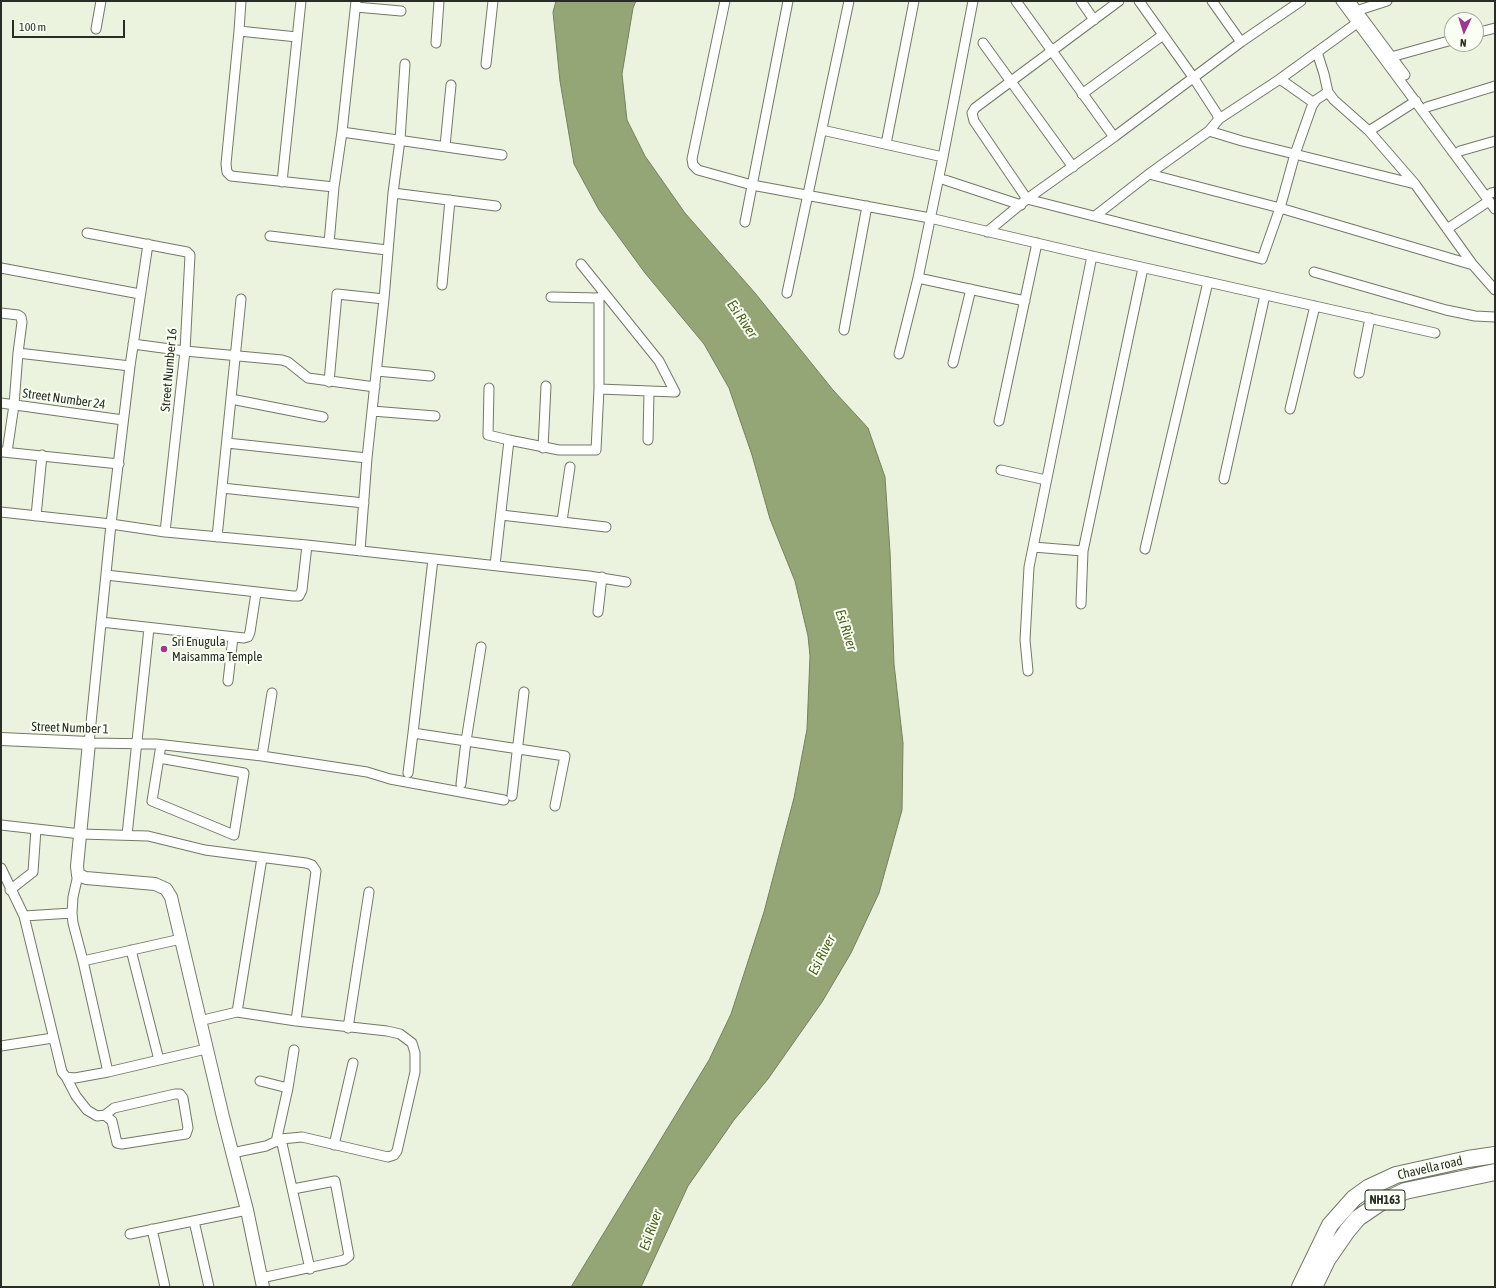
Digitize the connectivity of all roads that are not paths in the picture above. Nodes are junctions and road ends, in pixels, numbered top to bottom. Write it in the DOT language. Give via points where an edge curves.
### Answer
graph roads {
  1 [pos="101,1"];
  2 [pos="241,1"];
  3 [pos="301,1"];
  4 [pos="439,1"];
  5 [pos="493,1"];
  6 [pos="725,1"];
  7 [pos="788,1"];
  8 [pos="849,1"];
  9 [pos="914,1"];
  10 [pos="973,1"];
  11 [pos="1016,1"];
  12 [pos="1080,1"];
  13 [pos="1119,1"];
  14 [pos="1139,1"];
  15 [pos="1212,1"];
  16 [pos="1300,1"];
  17 [pos="1341,1"];
  18 [pos="1350,1"];
  19 [pos="1387,1"];
  20 [pos="356,4"];
  21 [pos="401,11"];
  22 [pos="1356,11"];
  23 [pos="1094,20"];
  24 [pos="1357,23"];
  25 [pos="1495,28"];
  26 [pos="96,29"];
  27 [pos="1484,31"];
  28 [pos="239,32"];
  29 [pos="1163,35"];
  30 [pos="297,37"];
  31 [pos="1241,42"];
  32 [pos="1444,42"];
  33 [pos="436,43"];
  34 [pos="983,43"];
  35 [pos="1052,51"];
  36 [pos="1317,52"];
  37 [pos="1391,57"];
  38 [pos="405,64"];
  39 [pos="486,64"];
  40 [pos="1193,77"];
  41 [pos="1280,79"];
  42 [pos="1011,82"];
  43 [pos="450,85"];
  44 [pos="1495,86"];
  45 [pos="1328,92"];
  46 [pos="1082,94"];
  47 [pos="1416,101"];
  48 [pos="1314,103"];
  49 [pos="1428,107"];
  50 [pos="1219,119"];
  51 [pos="822,130"];
  52 [pos="1369,131"];
  53 [pos="342,132"];
  54 [pos="1209,132"];
  55 [pos="1114,137"];
  56 [pos="400,140"];
  57 [pos="1495,141"];
  58 [pos="886,144"];
  59 [pos="445,146"];
  60 [pos="1460,151"];
  61 [pos="1295,154"];
  62 [pos="502,155"];
  63 [pos="943,157"];
  64 [pos="1073,167"];
  65 [pos="1149,174"];
  66 [pos="946,180"];
  67 [pos="282,182"];
  68 [pos="1415,184"];
  69 [pos="752,185"];
  70 [pos="334,187"];
  71 [pos="393,193"];
  72 [pos="807,195"];
  73 [pos="1493,199"];
  74 [pos="450,200"];
  75 [pos="1024,202"];
  76 [pos="496,206"];
  77 [pos="867,206"];
  78 [pos="1280,208"];
  79 [pos="1095,216"];
  80 [pos="930,218"];
  81 [pos="745,222"];
  82 [pos="1447,229"];
  83 [pos="987,232"];
  84 [pos="87,233"];
  85 [pos="270,236"];
  86 [pos="329,243"];
  87 [pos="1037,243"];
  88 [pos="148,244"];
  89 [pos="387,250"];
  90 [pos="1092,256"];
  91 [pos="581,264"];
  92 [pos="1473,265"];
  93 [pos="1,268"];
  94 [pos="1143,268"];
  95 [pos="1314,272"];
  96 [pos="918,278"];
  97 [pos="1208,282"];
  98 [pos="442,285"];
  99 [pos="971,289"];
  100 [pos="1495,290"];
  101 [pos="787,293"];
  102 [pos="140,294"];
  103 [pos="1265,295"];
  104 [pos="602,296"];
  105 [pos="551,297"];
  106 [pos="241,299"];
  107 [pos="384,299"];
  108 [pos="1025,301"];
  109 [pos="1315,306"];
  110 [pos="1,313"];
  111 [pos="1495,317"];
  112 [pos="1370,318"];
  113 [pos="844,330"];
  114 [pos="1435,333"];
  115 [pos="134,344"];
  116 [pos="185,351"];
  117 [pos="18,353"];
  118 [pos="899,354"];
  119 [pos="236,355"];
  120 [pos="953,363"];
  121 [pos="130,366"];
  122 [pos="376,371"];
  123 [pos="1359,373"];
  124 [pos="430,376"];
  125 [pos="329,382"];
  126 [pos="546,386"];
  127 [pos="375,387"];
  128 [pos="489,388"];
  129 [pos="599,389"];
  130 [pos="650,391"];
  131 [pos="231,399"];
  132 [pos="1,403"];
  133 [pos="14,405"];
  134 [pos="1290,409"];
  135 [pos="372,411"];
  136 [pos="435,416"];
  137 [pos="323,417"];
  138 [pos="123,420"];
  139 [pos="999,422"];
  140 [pos="509,440"];
  141 [pos="648,440"];
  142 [pos="227,443"];
  143 [pos="543,448"];
  144 [pos="4,452"];
  145 [pos="42,455"];
  146 [pos="367,458"];
  147 [pos="119,464"];
  148 [pos="570,467"];
  149 [pos="1001,470"];
  150 [pos="1224,479"];
  151 [pos="1046,480"];
  152 [pos="222,488"];
  153 [pos="364,503"];
  154 [pos="1,512"];
  155 [pos="500,515"];
  156 [pos="36,516"];
  157 [pos="562,521"];
  158 [pos="111,524"];
  159 [pos="606,527"];
  160 [pos="165,532"];
  161 [pos="218,537"];
  162 [pos="307,546"];
  163 [pos="1032,547"];
  164 [pos="1145,549"];
  165 [pos="360,551"];
  166 [pos="1083,551"];
  167 [pos="433,559"];
  168 [pos="495,565"];
  169 [pos="106,575"];
  170 [pos="602,577"];
  171 [pos="626,582"];
  172 [pos="256,593"];
  173 [pos="1081,604"];
  174 [pos="598,612"];
  175 [pos="101,622"];
  176 [pos="149,628"];
  177 [pos="233,637"];
  178 [pos="481,647"];
  179 [pos="1028,671"];
  180 [pos="228,681"];
  181 [pos="524,692"];
  182 [pos="272,693"];
  183 [pos="413,733"];
  184 [pos="1,739"];
  185 [pos="466,741"];
  186 [pos="89,742"];
  187 [pos="138,744"];
  188 [pos="161,745"];
  189 [pos="518,748"];
  190 [pos="262,756"];
  191 [pos="158,758"];
  192 [pos="408,773"];
  193 [pos="462,784"];
  194 [pos="555,806"];
  195 [pos="1,825"];
  196 [pos="36,829"];
  197 [pos="81,834"];
  198 [pos="127,834"];
  199 [pos="262,858"];
  200 [pos="1,868"];
  201 [pos="78,875"];
  202 [pos="10,890"];
  203 [pos="369,892"];
  204 [pos="72,913"];
  205 [pos="24,916"];
  206 [pos="181,939"];
  207 [pos="131,950"];
  208 [pos="83,962"];
  209 [pos="237,1012"];
  210 [pos="199,1021"];
  211 [pos="296,1021"];
  212 [pos="348,1028"];
  213 [pos="53,1038"];
  214 [pos="1,1048"];
  215 [pos="206,1048"];
  216 [pos="294,1050"];
  217 [pos="159,1060"];
  218 [pos="354,1063"];
  219 [pos="108,1072"];
  220 [pos="66,1077"];
  221 [pos="260,1081"];
  222 [pos="288,1088"];
  223 [pos="105,1115"];
  224 [pos="279,1141"];
  225 [pos="334,1145"];
  226 [pos="232,1154"];
  227 [pos="1495,1155"];
  228 [pos="1495,1172"];
  229 [pos="293,1189"];
  230 [pos="247,1210"];
  231 [pos="194,1221"];
  232 [pos="152,1229"];
  233 [pos="130,1234"];
  234 [pos="310,1269"];
  235 [pos="262,1283"];
  236 [pos="165,1287"];
  237 [pos="209,1287"];
  238 [pos="1300,1287"];
  239 [pos="1314,1287"];
  1 -- 26 [label="street"];
  2 -- 28 [label="street"];
  3 -- 30 [label="street"];
  4 -- 33 [label="street"];
  5 -- 39 [label="street"];
  6 -- 69 [label="street" via="692,159 698,170"];
  7 -- 69 [label="street"];
  8 -- 51 [label="street"];
  9 -- 58 [label="street"];
  10 -- 63 [label="street"];
  11 -- 35 [label="street"];
  12 -- 23 [label="street"];
  13 -- 23 [label="street"];
  14 -- 29 [label="street"];
  15 -- 31 [label="street"];
  16 -- 31 [label="street"];
  17 -- 24 [label="street"];
  18 -- 22 [label="street"];
  19 -- 22 [label="street"];
  20 -- 21 [label="street"];
  20 -- 53 [label="street"];
  22 -- 37 [label="street"];
  23 -- 35 [label="street"];
  24 -- 36 [label="street"];
  24 -- 47 [label="street"];
  25 -- 27 [label="street"];
  28 -- 30 [label="street"];
  28 -- 67 [label="street" via="227,172 232,176"];
  29 -- 40 [label="street"];
  29 -- 46 [label="street"];
  30 -- 67 [label="street"];
  31 -- 40 [label="street"];
  32 -- 37 [label="street"];
  34 -- 42 [label="street"];
  35 -- 42 [label="street"];
  35 -- 46 [label="street"];
  36 -- 41 [label="street"];
  36 -- 45 [label="street"];
  37 -- 49 [label="street"];
  38 -- 56 [label="street"];
  40 -- 50 [label="street"];
  40 -- 55 [label="street"];
  41 -- 48 [label="street"];
  41 -- 50 [label="street"];
  42 -- 64 [label="street"];
  42 -- 75 [label="street" via="975,108 972,113"];
  43 -- 59 [label="street"];
  44 -- 49 [label="street"];
  45 -- 48 [label="street"];
  45 -- 52 [label="street"];
  46 -- 55 [label="street"];
  47 -- 52 [label="street"];
  47 -- 73 [label="street"];
  48 -- 61 [label="street"];
  49 -- 60 [label="street"];
  50 -- 54 [label="street"];
  51 -- 58 [label="street"];
  51 -- 72 [label="street"];
  52 -- 68 [label="street"];
  53 -- 56 [label="street"];
  53 -- 70 [label="street"];
  54 -- 61 [label="street"];
  54 -- 65 [label="street"];
  55 -- 64 [label="street"];
  56 -- 59 [label="street"];
  56 -- 71 [label="street"];
  57 -- 60 [label="street"];
  58 -- 63 [label="street"];
  59 -- 62 [label="street"];
  60 -- 73 [label="street"];
  61 -- 68 [label="street"];
  61 -- 78 [label="street"];
  63 -- 80 [label="street"];
  64 -- 75 [label="street"];
  65 -- 78 [label="street"];
  65 -- 79 [label="street"];
  66 -- 75 [label="street"];
  67 -- 70 [label="street"];
  68 -- 82 [label="street"];
  69 -- 72 [label="street"];
  69 -- 81 [label="street"];
  70 -- 86 [label="street"];
  71 -- 74 [label="street"];
  71 -- 89 [label="street"];
  72 -- 77 [label="street"];
  72 -- 101 [label="street"];
  73 -- 82 [label="street"];
  74 -- 76 [label="street"];
  74 -- 98 [label="street"];
  75 -- 79 [label="street"];
  75 -- 83 [label="street"];
  77 -- 80 [label="street"];
  77 -- 113 [label="street"];
  78 -- 79 [label="street" via="1262,259"];
  78 -- 92 [label="street"];
  80 -- 83 [label="street"];
  80 -- 96 [label="street"];
  82 -- 92 [label="street"];
  83 -- 87 [label="street"];
  84 -- 88 [label="street"];
  85 -- 86 [label="street"];
  86 -- 89 [label="street"];
  87 -- 90 [label="street"];
  87 -- 108 [label="street"];
  88 -- 102 [label="street"];
  88 -- 116 [label="street, Street Number 16" via="187,252 190,255"];
  89 -- 107 [label="street"];
  90 -- 94 [label="street"];
  90 -- 151 [label="street"];
  91 -- 104 [label="street"];
  92 -- 100 [label="street"];
  93 -- 102 [label="street"];
  94 -- 97 [label="street"];
  94 -- 166 [label="street"];
  95 -- 111 [label="street" via="1446,310"];
  96 -- 99 [label="street"];
  96 -- 118 [label="street"];
  97 -- 103 [label="street"];
  97 -- 164 [label="street"];
  99 -- 108 [label="street"];
  99 -- 120 [label="street"];
  102 -- 115 [label="street"];
  103 -- 109 [label="street"];
  103 -- 150 [label="street"];
  104 -- 105 [label="street"];
  104 -- 129 [label="street"];
  104 -- 130 [label="street" via="659,362 675,392"];
  106 -- 119 [label="street"];
  107 -- 122 [label="street"];
  107 -- 125 [label="street" via="337,294"];
  108 -- 139 [label="street"];
  109 -- 112 [label="street"];
  109 -- 134 [label="street"];
  110 -- 117 [label="street" via="18,314 21,317"];
  112 -- 114 [label="street"];
  112 -- 123 [label="street"];
  115 -- 116 [label="street"];
  115 -- 121 [label="street"];
  116 -- 119 [label="street"];
  116 -- 160 [label="street, Street Number 16"];
  117 -- 121 [label="street"];
  117 -- 133 [label="street"];
  119 -- 125 [label="street" via="282,360 308,378"];
  119 -- 131 [label="street"];
  121 -- 138 [label="street"];
  122 -- 124 [label="street"];
  122 -- 127 [label="street"];
  125 -- 127 [label="street"];
  126 -- 143 [label="street"];
  127 -- 135 [label="street"];
  128 -- 140 [label="street" via="488,435"];
  129 -- 130 [label="street"];
  129 -- 143 [label="street" via="596,450"];
  130 -- 141 [label="street"];
  131 -- 137 [label="street"];
  131 -- 142 [label="street"];
  132 -- 133 [label="street, Street Number 24"];
  133 -- 138 [label="street, Street Number 24"];
  133 -- 144 [label="street"];
  135 -- 136 [label="street"];
  135 -- 146 [label="street"];
  138 -- 147 [label="street"];
  140 -- 143 [label="street"];
  140 -- 155 [label="street"];
  142 -- 146 [label="street"];
  142 -- 152 [label="street"];
  144 -- 145 [label="street"];
  145 -- 147 [label="street"];
  145 -- 156 [label="street"];
  146 -- 153 [label="street"];
  147 -- 158 [label="street"];
  148 -- 157 [label="street"];
  149 -- 151 [label="street"];
  151 -- 163 [label="street"];
  152 -- 153 [label="street"];
  152 -- 161 [label="street"];
  153 -- 165 [label="street"];
  154 -- 156 [label="street"];
  155 -- 157 [label="street"];
  155 -- 168 [label="street"];
  156 -- 158 [label="street"];
  157 -- 159 [label="street"];
  158 -- 160 [label="street"];
  158 -- 169 [label="street"];
  160 -- 161 [label="street"];
  161 -- 162 [label="street"];
  162 -- 165 [label="street"];
  162 -- 172 [label="street" via="302,590 299,596"];
  163 -- 166 [label="street"];
  163 -- 179 [label="street" via="1025,640"];
  165 -- 167 [label="street"];
  166 -- 173 [label="street"];
  167 -- 168 [label="street"];
  167 -- 183 [label="street"];
  168 -- 170 [label="street"];
  169 -- 172 [label="street"];
  169 -- 175 [label="street"];
  170 -- 171 [label="street"];
  170 -- 174 [label="street"];
  172 -- 177 [label="street" via="248,637"];
  175 -- 176 [label="street"];
  175 -- 186 [label="street"];
  176 -- 177 [label="street"];
  176 -- 187 [label="street"];
  177 -- 180 [label="street"];
  178 -- 185 [label="street"];
  181 -- 189 [label="street"];
  182 -- 190 [label="street"];
  183 -- 185 [label="street"];
  183 -- 192 [label="street"];
  184 -- 186 [label="street, Street Number 1"];
  185 -- 189 [label="street"];
  185 -- 193 [label="street"];
  186 -- 187 [label="street, Street Number 1"];
  186 -- 197 [label="street"];
  187 -- 188 [label="street, Street Number 1"];
  187 -- 198 [label="street"];
  188 -- 190 [label="street, Street Number 1"];
  188 -- 191 [label="street"];
  189 -- 190 [label="street, Street Number 1" via="508,798"];
  189 -- 194 [label="street" via="565,756"];
  191 -- 191 [label="street" via="152,801 234,835 244,773"];
  195 -- 196 [label="street"];
  196 -- 197 [label="street"];
  196 -- 202 [label="street" via="33,872"];
  197 -- 198 [label="street"];
  197 -- 201 [label="street"];
  198 -- 199 [label="street" via="205,850"];
  199 -- 209 [label="street"];
  199 -- 211 [label="street" via="306,863 312,865 316,871"];
  200 -- 202 [label="street"];
  201 -- 204 [label="street"];
  201 -- 206 [label="street" via="86,878 155,884 166,889 172,897"];
  202 -- 205 [label="street"];
  203 -- 212 [label="street"];
  204 -- 205 [label="street"];
  204 -- 208 [label="street"];
  205 -- 213 [label="street"];
  206 -- 207 [label="street"];
  206 -- 210 [label="street"];
  207 -- 208 [label="street"];
  207 -- 217 [label="street"];
  208 -- 219 [label="street"];
  209 -- 210 [label="street"];
  209 -- 211 [label="street"];
  210 -- 215 [label="street"];
  211 -- 212 [label="street"];
  212 -- 225 [label="street" via="400,1034 412,1043 415,1072 394,1155 388,1157"];
  213 -- 214 [label="street"];
  213 -- 220 [label="street" via="62,1072"];
  215 -- 217 [label="street"];
  215 -- 226 [label="street"];
  216 -- 222 [label="street"];
  217 -- 219 [label="street"];
  218 -- 225 [label="street"];
  219 -- 220 [label="street" via="75,1078"];
  220 -- 223 [label="street" via="76,1096 88,1110 97,1116"];
  221 -- 222 [label="street"];
  222 -- 224 [label="street"];
  223 -- 223 [label="street" via="112,1121 117,1142 122,1144 186,1134 188,1128 183,1098 180,1094 114,1108"];
  224 -- 225 [label="street" via="302,1137"];
  224 -- 226 [label="street"];
  224 -- 229 [label="street"];
  226 -- 230 [label="street"];
  227 -- 238 [label="highway, Chavella road / NH163" via="1396,1176 1368,1188 1354,1198 1330,1225"];
  228 -- 239 [label="highway, Chavella road / NH163" via="1405,1191 1380,1202 1358,1218 1347,1231 1327,1260"];
  229 -- 234 [label="street"];
  229 -- 234 [label="street" via="335,1181 349,1256 344,1260"];
  230 -- 231 [label="street"];
  230 -- 235 [label="street"];
  231 -- 232 [label="street"];
  231 -- 237 [label="street"];
  232 -- 233 [label="street"];
  232 -- 236 [label="street"];
  234 -- 235 [label="street"];
}
